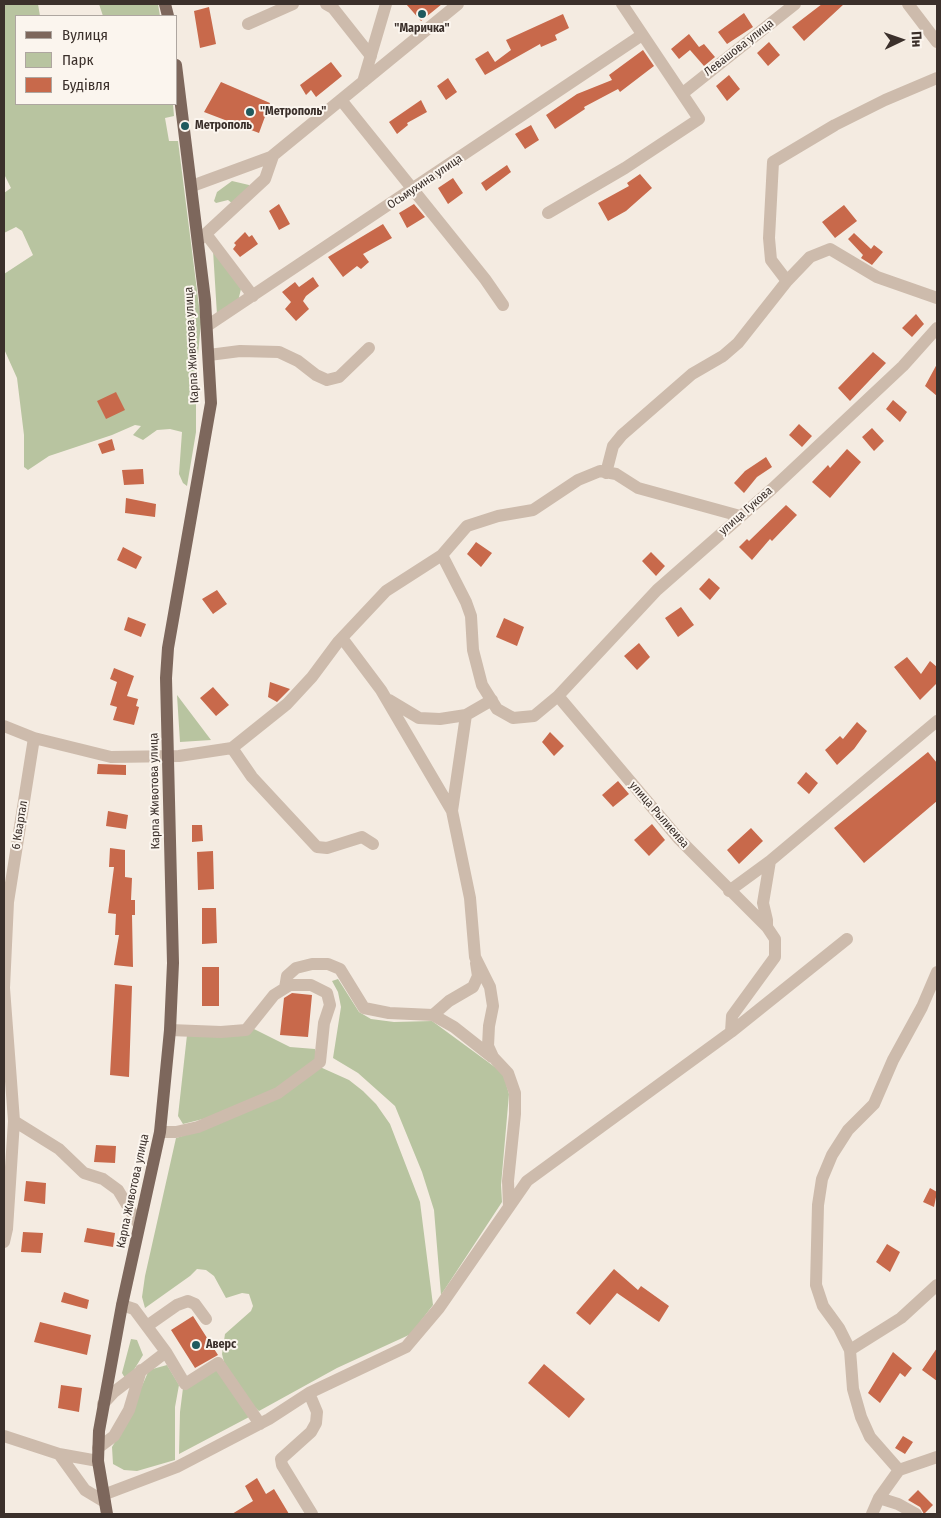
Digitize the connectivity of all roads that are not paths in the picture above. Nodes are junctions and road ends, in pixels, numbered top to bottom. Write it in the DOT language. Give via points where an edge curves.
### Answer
graph roads {
  1 [pos="293,4"];
  2 [pos="326,4"];
  3 [pos="386,4"];
  4 [pos="455,4"];
  5 [pos="622,4"];
  6 [pos="795,4"];
  7 [pos="908,4"];
  8 [pos="248,24"];
  9 [pos="642,35"];
  10 [pos="937,42"];
  11 [pos="371,56"];
  12 [pos="937,78"];
  13 [pos="178,80"];
  14 [pos="363,82"];
  15 [pos="683,93"];
  16 [pos="341,100"];
  17 [pos="273,156"];
  18 [pos="192,186"];
  19 [pos="414,190"];
  20 [pos="548,213"];
  21 [pos="202,237"];
  22 [pos="787,281"];
  23 [pos="253,296"];
  24 [pos="937,298"];
  25 [pos="503,305"];
  26 [pos="207,326"];
  27 [pos="937,328"];
  28 [pos="369,348"];
  29 [pos="209,354"];
  30 [pos="606,472"];
  31 [pos="740,516"];
  32 [pos="442,555"];
  33 [pos="342,638"];
  34 [pos="558,696"];
  35 [pos="387,699"];
  36 [pos="492,700"];
  37 [pos="466,715"];
  38 [pos="937,721"];
  39 [pos="4,726"];
  40 [pos="34,738"];
  41 [pos="232,748"];
  42 [pos="168,756"];
  43 [pos="452,811"];
  44 [pos="373,844"];
  45 [pos="770,861"];
  46 [pos="729,891"];
  47 [pos="766,927"];
  48 [pos="847,939"];
  49 [pos="475,958"];
  50 [pos="937,972"];
  51 [pos="285,988"];
  52 [pos="433,1015"];
  53 [pos="170,1030"];
  54 [pos="731,1032"];
  55 [pos="493,1057"];
  56 [pos="8,1106"];
  57 [pos="14,1121"];
  58 [pos="160,1132"];
  59 [pos="509,1207"];
  60 [pos="139,1225"];
  61 [pos="4,1242"];
  62 [pos="937,1285"];
  63 [pos="122,1305"];
  64 [pos="206,1318"];
  65 [pos="147,1326"];
  66 [pos="850,1350"];
  67 [pos="166,1352"];
  68 [pos="141,1370"];
  69 [pos="309,1393"];
  70 [pos="104,1404"];
  71 [pos="260,1424"];
  72 [pos="4,1436"];
  73 [pos="59,1454"];
  74 [pos="98,1455"];
  75 [pos="937,1457"];
  76 [pos="899,1470"];
  77 [pos="879,1498"];
  78 [pos="105,1504"];
  79 [pos="312,1514"];
  80 [pos="872,1514"];
  81 [pos="916,1514"];
  1 -- 8 [label="street"];
  2 -- 11 [label="street" via="333,8"];
  3 -- 11 [label="street"];
  4 -- 14 [label="street"];
  5 -- 9 [label="street"];
  6 -- 15 [label="street, Левашова улица"];
  7 -- 10 [label="street"];
  9 -- 15 [label="street"];
  9 -- 19 [label="street, Осьмухина улица"];
  11 -- 14 [label="street"];
  12 -- 22 [label="street" via="834,125 773,162 771,260"];
  13 -- 18 [label="main road, Карпа Животова улица"];
  14 -- 16 [label="street"];
  15 -- 20 [label="street" via="699,118 625,168"];
  16 -- 17 [label="street"];
  16 -- 19 [label="street"];
  17 -- 18 [label="street"];
  17 -- 21 [label="street" via="265,178"];
  18 -- 21 [label="main road, Карпа Животова улица"];
  19 -- 23 [label="street, Осьмухина улица"];
  19 -- 25 [label="street"];
  21 -- 23 [label="street"];
  21 -- 26 [label="main road, Карпа Животова улица"];
  22 -- 24 [label="street" via="810,257 830,249 877,277"];
  22 -- 30 [label="street" via="738,343 692,374 622,435 613,446"];
  23 -- 26 [label="street, Осьмухина улица"];
  26 -- 29 [label="main road, Карпа Животова улица"];
  27 -- 31 [label="street, улица Гукова" via="903,366"];
  28 -- 29 [label="street" via="339,377 327,380 279,352"];
  29 -- 42 [label="main road, Карпа Животова улица" via="210,403 168,648"];
  30 -- 31 [label="street" via="616,474 638,488"];
  30 -- 32 [label="street" via="578,480 533,510 466,526"];
  31 -- 34 [label="street, улица Гукова" via="657,590"];
  32 -- 33 [label="street" via="386,591"];
  32 -- 36 [label="street, улица Гукова" via="471,616 473,650 482,685"];
  33 -- 35 [label="street"];
  33 -- 41 [label="street" via="287,704"];
  34 -- 36 [label="street, улица Гукова" via="534,716 513,718 497,709"];
  34 -- 46 [label="street, улица Рылиеива" via="679,839"];
  35 -- 37 [label="street" via="419,718"];
  35 -- 43 [label="street"];
  36 -- 37 [label="street"];
  37 -- 43 [label="street"];
  38 -- 45 [label="street"];
  39 -- 40 [label="street"];
  40 -- 42 [label="street" via="111,756"];
  40 -- 56 [label="street, 6 Квартал" via="8,902 4,988"];
  41 -- 42 [label="street"];
  41 -- 44 [label="street" via="252,777 318,846 327,848 362,837"];
  42 -- 53 [label="main road, Карпа Животова улица" via="173,963"];
  43 -- 49 [label="street" via="470,898"];
  45 -- 46 [label="street"];
  45 -- 47 [label="street, улица Рылиеива" via="763,903 768,920"];
  46 -- 47 [label="street, улица Рылиеива"];
  47 -- 54 [label="street, улица Рылиеива" via="775,939 776,957 732,1016"];
  48 -- 54 [label="street"];
  49 -- 52 [label="street" via="478,976 473,987"];
  49 -- 55 [label="street" via="492,997 488,1046"];
  50 -- 66 [label="street" via="874,1104 848,1130 822,1179 816,1285 823,1306"];
  51 -- 52 [label="street" via="287,976 296,968 328,964 340,969 364,1008"];
  51 -- 53 [label="street" via="274,995 246,1030"];
  51 -- 58 [label="street" via="311,985 327,993 330,1005 324,1024 320,1062 278,1093 198,1127"];
  52 -- 55 [label="street"];
  53 -- 58 [label="main road, Карпа Животова улица"];
  54 -- 59 [label="street" via="527,1181"];
  55 -- 59 [label="street" via="508,1072 515,1093"];
  56 -- 57 [label="street, 6 Квартал"];
  57 -- 60 [label="street" via="59,1149 84,1173 103,1179 118,1190"];
  57 -- 61 [label="street, 6 Квартал"];
  58 -- 60 [label="main road, Карпа Животова улица"];
  59 -- 69 [label="street" via="439,1308 406,1347"];
  60 -- 63 [label="main road, Карпа Животова улица"];
  62 -- 66 [label="street" via="902,1318"];
  63 -- 65 [label="street" via="134,1309"];
  63 -- 70 [label="main road, Карпа Животова улица"];
  64 -- 65 [label="street" via="195,1304 188,1301"];
  65 -- 67 [label="street"];
  66 -- 76 [label="street" via="853,1389 861,1418 870,1437"];
  67 -- 68 [label="street"];
  67 -- 71 [label="street" via="185,1384 218,1363"];
  68 -- 70 [label="street"];
  68 -- 74 [label="street" via="129,1410"];
  69 -- 71 [label="street"];
  69 -- 79 [label="street" via="317,1412 316,1423 311,1432 281,1459"];
  70 -- 74 [label="main road, Карпа Животова улица"];
  71 -- 78 [label="street"];
  72 -- 73 [label="street"];
  73 -- 74 [label="street"];
  73 -- 78 [label="street" via="85,1490"];
  74 -- 78 [label="main road, Карпа Животова улица"];
  75 -- 76 [label="street"];
  76 -- 77 [label="street"];
  77 -- 80 [label="street"];
  77 -- 81 [label="street"];
}
